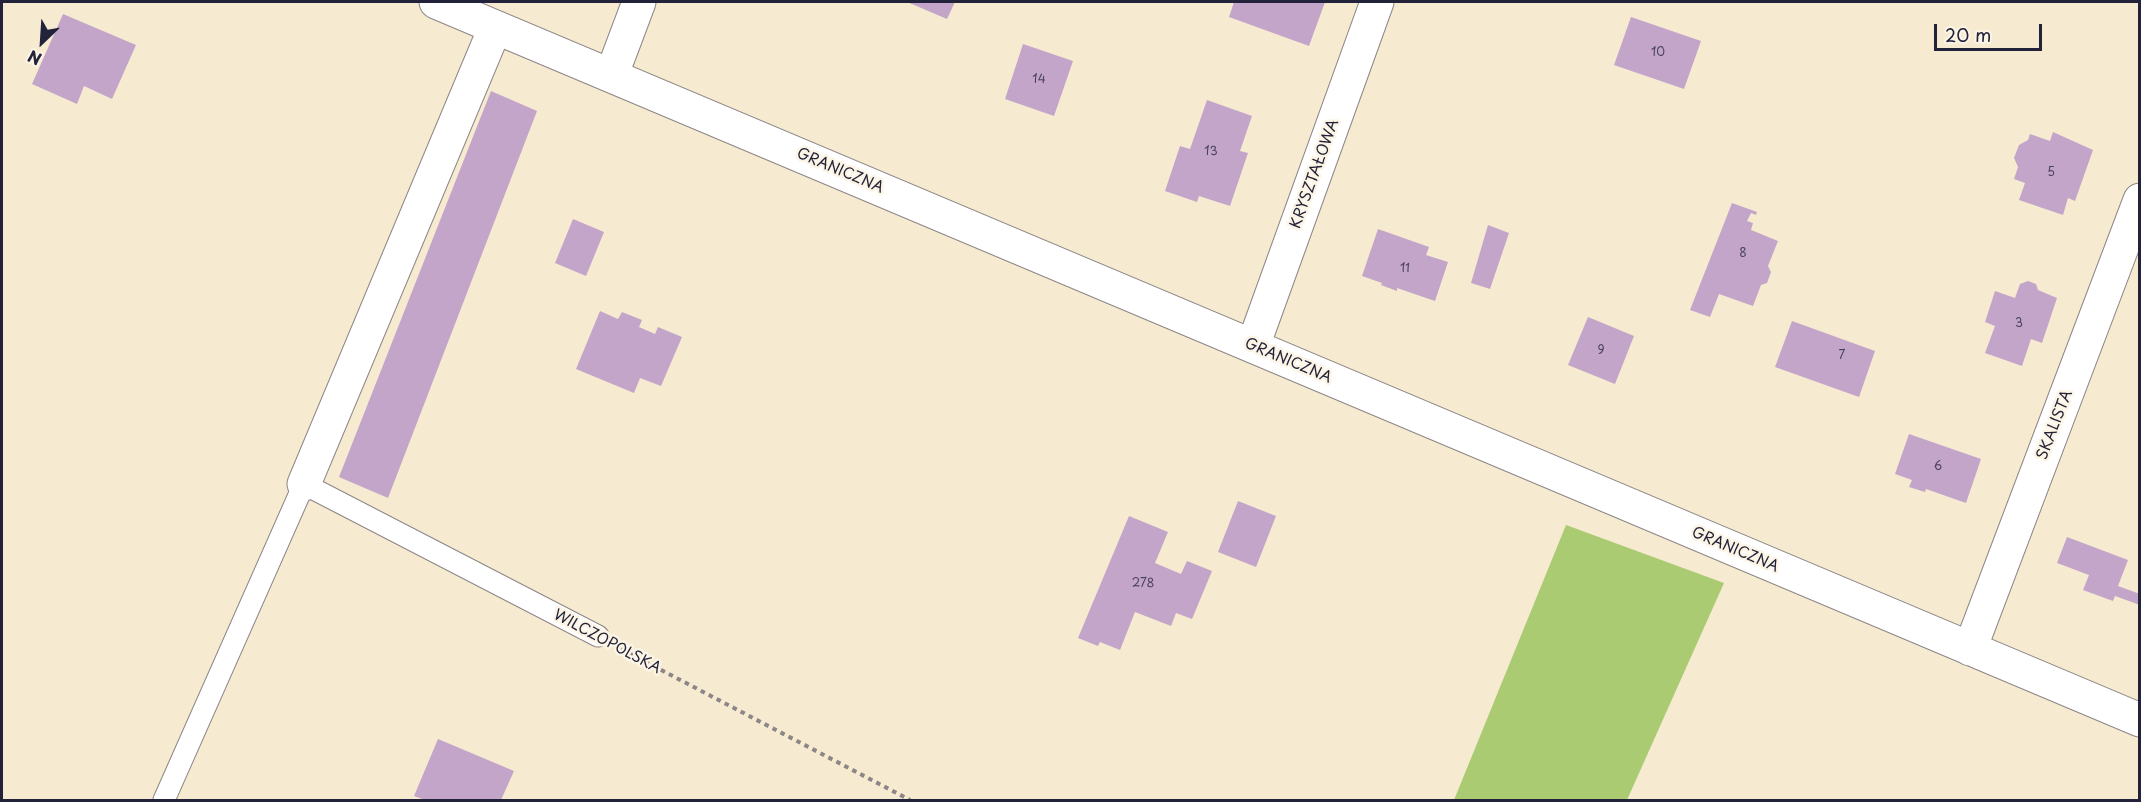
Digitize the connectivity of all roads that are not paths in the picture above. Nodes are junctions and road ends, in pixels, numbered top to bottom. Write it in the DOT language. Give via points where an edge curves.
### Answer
graph roads {
  1 [pos="436,2"];
  2 [pos="639,2"];
  3 [pos="1377,2"];
  4 [pos="495,28"];
  5 [pos="612,74"];
  6 [pos="2139,200"];
  7 [pos="1252,346"];
  8 [pos="304,484"];
  9 [pos="598,636"];
  10 [pos="1970,649"];
  11 [pos="2139,720"];
  12 [pos="164,801"];
  1 -- 4 [label="street, GRANICZNA"];
  2 -- 5 [label="street"];
  3 -- 7 [label="street, KRYSZTAŁOWA"];
  4 -- 5 [label="street, GRANICZNA"];
  4 -- 8 [label="street"];
  5 -- 7 [label="street, GRANICZNA"];
  6 -- 10 [label="street, SKALISTA"];
  7 -- 10 [label="street, GRANICZNA"];
  8 -- 9 [label="lane, WILCZOPOLSKA"];
  8 -- 12 [label="lane"];
  10 -- 11 [label="street, GRANICZNA"];
}
